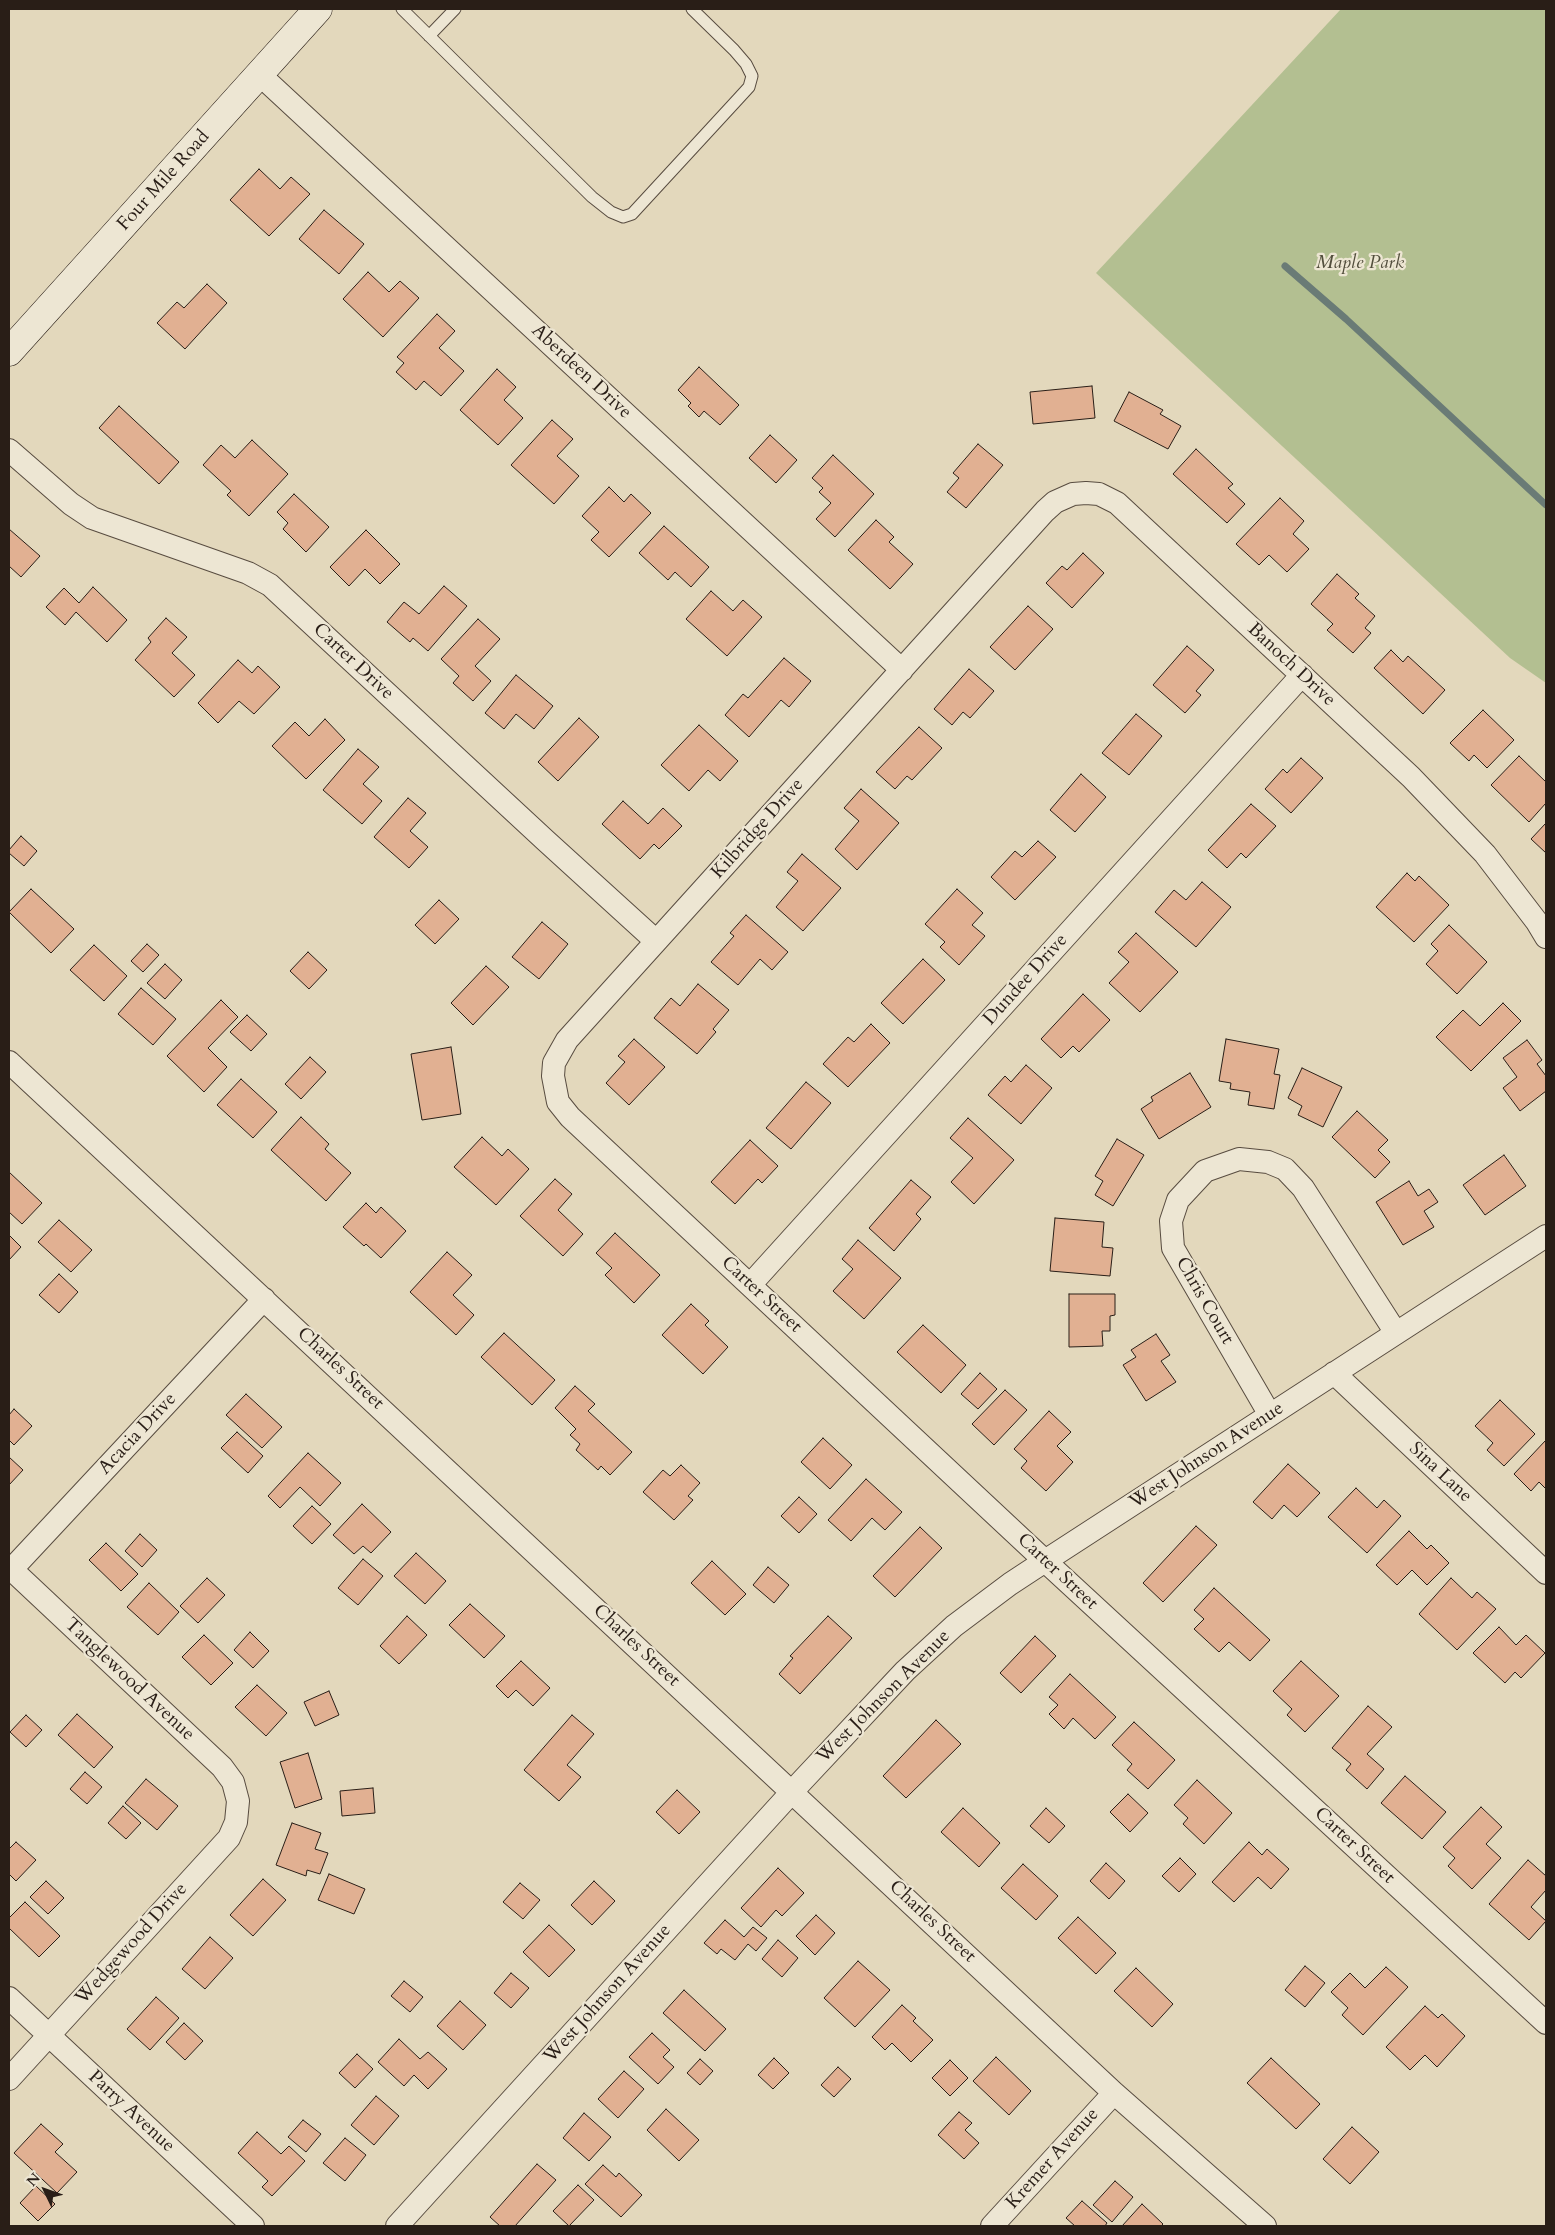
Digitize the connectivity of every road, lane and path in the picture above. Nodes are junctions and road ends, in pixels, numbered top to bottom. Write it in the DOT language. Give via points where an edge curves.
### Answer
graph roads {
  1 [pos="318,9"];
  2 [pos="402,9"];
  3 [pos="455,9"];
  4 [pos="692,9"];
  5 [pos="430,36"];
  6 [pos="260,74"];
  7 [pos="9,352"];
  8 [pos="9,450"];
  9 [pos="1006,554"];
  10 [pos="902,670"];
  11 [pos="1302,675"];
  12 [pos="1546,937"];
  13 [pos="656,941"];
  14 [pos="9,1062"];
  15 [pos="570,1117"];
  16 [pos="1546,1236"];
  17 [pos="750,1286"];
  18 [pos="264,1299"];
  19 [pos="1396,1333"];
  20 [pos="1334,1373"];
  21 [pos="1270,1415"];
  22 [pos="1045,1561"];
  23 [pos="10,1569"];
  24 [pos="1546,1572"];
  25 [pos="792,1792"];
  26 [pos="238,1801"];
  27 [pos="9,1998"];
  28 [pos="1546,2024"];
  29 [pos="49,2036"];
  30 [pos="9,2079"];
  31 [pos="1114,2093"];
  32 [pos="253,2226"];
  33 [pos="397,2226"];
  34 [pos="992,2226"];
  35 [pos="1266,2226"];
  1 -- 6 [label="main road, Four Mile Road"];
  2 -- 5 [label="lane"];
  3 -- 5 [label="lane"];
  4 -- 5 [label="lane" via="746,64 752,76 749,87 632,214 623,217 592,197"];
  6 -- 7 [label="main road, Four Mile Road"];
  6 -- 10 [label="street, Aberdeen Drive"];
  8 -- 13 [label="street, Carter Drive" via="70,504 92,518 248,573 270,585"];
  9 -- 10 [label="street, Kilbridge Drive"];
  9 -- 11 [label="street, Banoch Drive" via="1055,502 1073,494 1099,494 1123,508"];
  10 -- 13 [label="street, Kilbridge Drive"];
  11 -- 12 [label="street, Banoch Drive" via="1411,777 1485,854"];
  11 -- 17 [label="street, Dundee Drive"];
  13 -- 15 [label="street, Kilbridge Drive" via="563,1045 554,1063 552,1076 558,1102"];
  14 -- 18 [label="street, Charles Street"];
  15 -- 17 [label="street, Carter Street"];
  16 -- 19 [label="street, West Johnson Avenue"];
  17 -- 22 [label="street, Carter Street"];
  18 -- 23 [label="street, Acacia Drive"];
  18 -- 25 [label="street, Charles Street"];
  19 -- 20 [label="street, West Johnson Avenue"];
  19 -- 21 [label="street, Chris Court" via="1303,1188 1285,1169 1268,1162 1239,1159 1205,1171 1178,1200 1171,1221 1173,1248"];
  20 -- 21 [label="street, West Johnson Avenue"];
  20 -- 24 [label="street, Sina Lane"];
  21 -- 22 [label="street, West Johnson Avenue"];
  22 -- 25 [label="street, West Johnson Avenue" via="954,1626 912,1665"];
  22 -- 28 [label="street, Carter Street"];
  23 -- 26 [label="street, Tanglewood Avenue" via="222,1767 233,1782"];
  25 -- 31 [label="street, Charles Street"];
  25 -- 33 [label="street, West Johnson Avenue"];
  26 -- 29 [label="street, Wedgewood Drive" via="236,1822 229,1838"];
  27 -- 29 [label="street, Parry Avenue"];
  29 -- 30 [label="street, Wedgewood Drive"];
  29 -- 32 [label="street, Parry Avenue"];
  31 -- 34 [label="street, Kremer Avenue"];
  31 -- 35 [label="street, Charles Street"];
}
